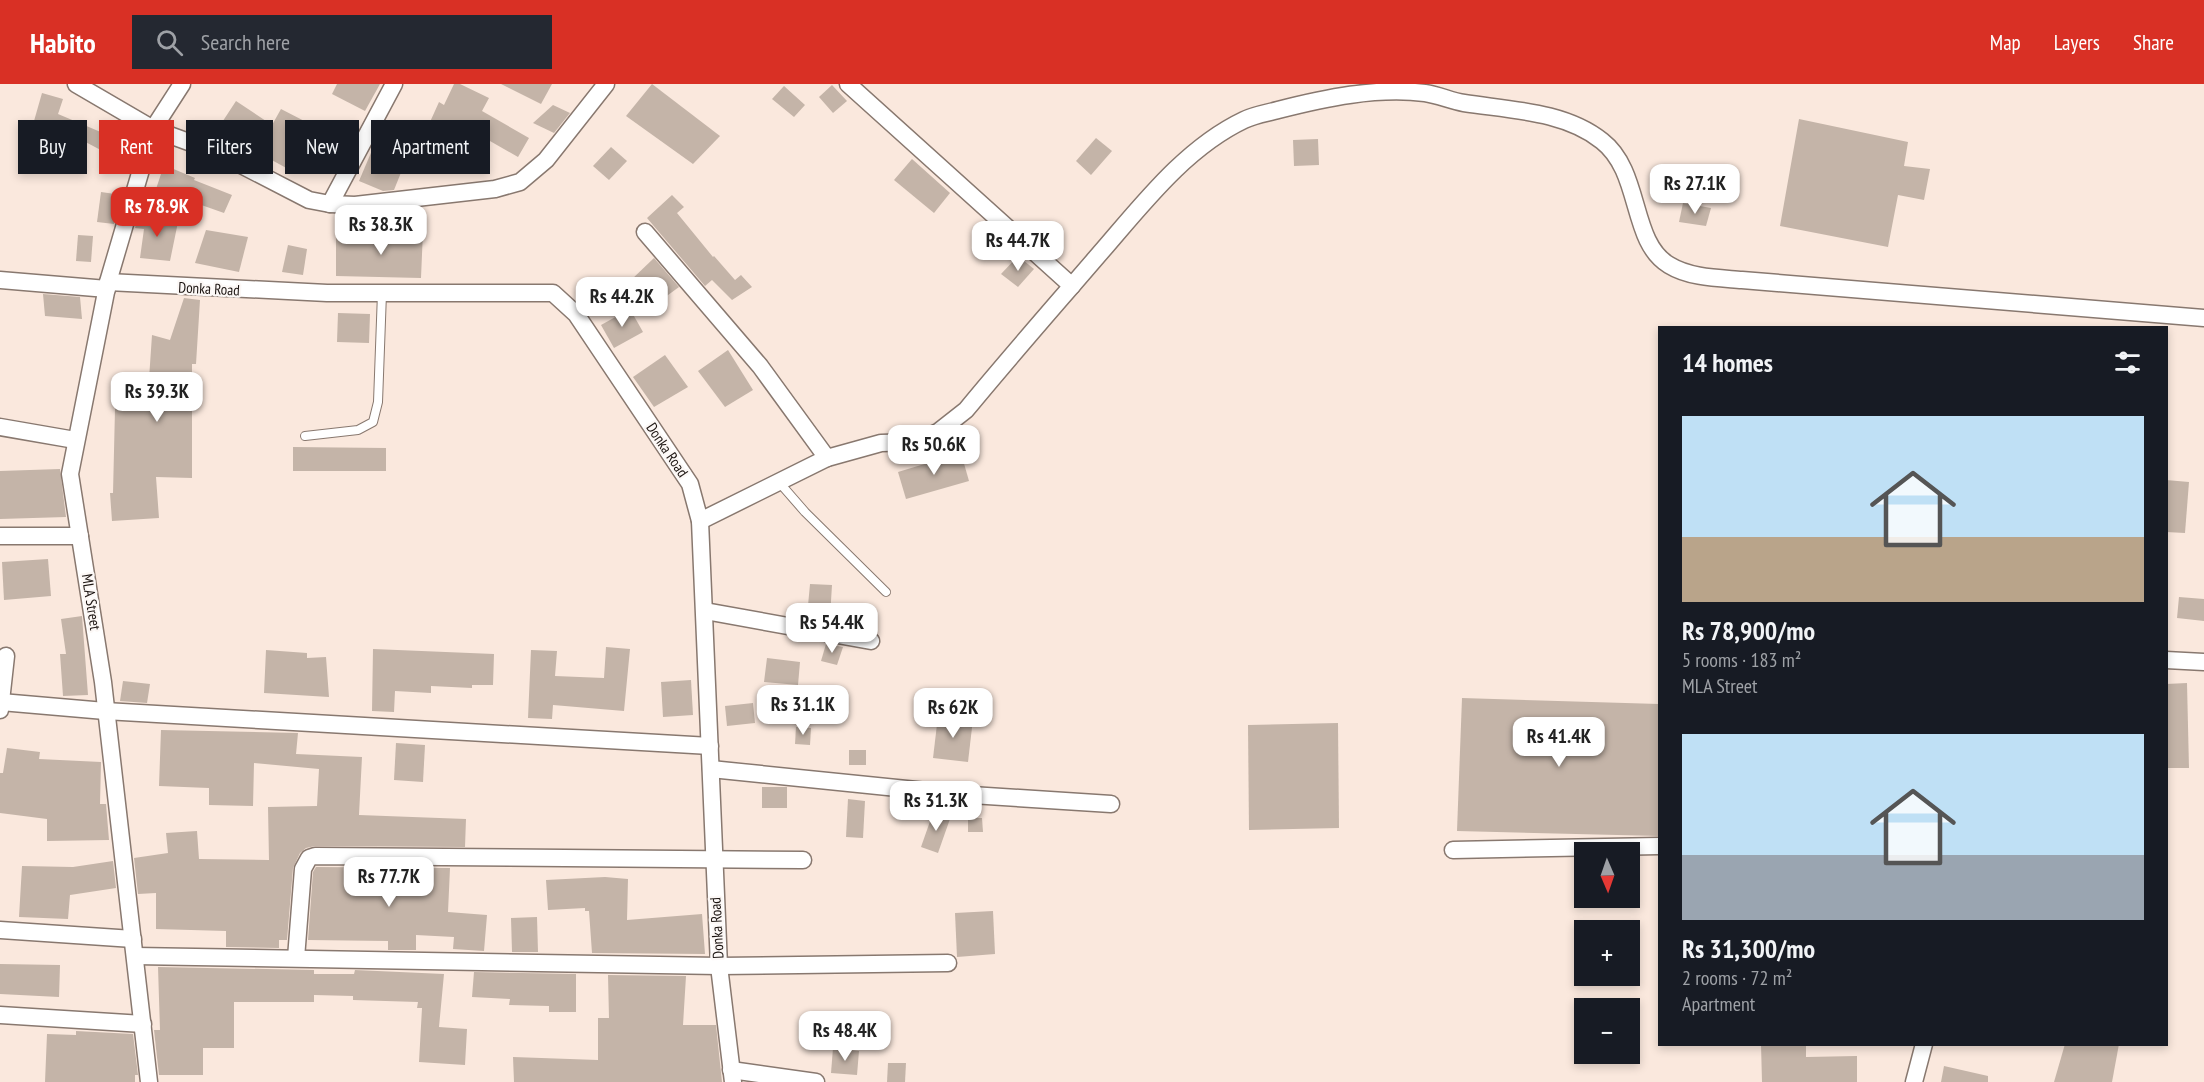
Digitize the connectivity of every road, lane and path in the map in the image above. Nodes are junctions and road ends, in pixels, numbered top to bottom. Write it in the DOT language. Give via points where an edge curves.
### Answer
graph roads {
  1 [pos="76,84"];
  2 [pos="182,84"];
  3 [pos="394,84"];
  4 [pos="606,84"];
  5 [pos="848,84"];
  6 [pos="138,120"];
  7 [pos="159,120"];
  8 [pos="174,137"];
  9 [pos="140,174"];
  10 [pos="330,204"];
  11 [pos="645,232"];
  12 [pos="0,280"];
  13 [pos="108,286"];
  14 [pos="1072,286"];
  15 [pos="381,293"];
  16 [pos="2204,318"];
  17 [pos="0,428"];
  18 [pos="305,436"];
  19 [pos="75,440"];
  20 [pos="827,458"];
  21 [pos="778,481"];
  22 [pos="700,521"];
  23 [pos="0,536"];
  24 [pos="80,536"];
  25 [pos="886,592"];
  26 [pos="705,611"];
  27 [pos="871,641"];
  28 [pos="6,656"];
  29 [pos="2168,660"];
  30 [pos="2204,662"];
  31 [pos="0,706"];
  32 [pos="105,711"];
  33 [pos="710,746"];
  34 [pos="711,769"];
  35 [pos="1111,804"];
  36 [pos="1658,846"];
  37 [pos="1453,850"];
  38 [pos="803,860"];
  39 [pos="714,861"];
  40 [pos="0,930"];
  41 [pos="133,939"];
  42 [pos="135,956"];
  43 [pos="296,958"];
  44 [pos="948,963"];
  45 [pos="719,966"];
  46 [pos="0,1015"];
  47 [pos="142,1024"];
  48 [pos="1923,1046"];
  49 [pos="732,1076"];
  50 [pos="149,1082"];
  51 [pos="816,1082"];
  52 [pos="1914,1082"];
  1 -- 6 [label="street"];
  2 -- 7 [label="street, MLA Street"];
  3 -- 10 [label="street"];
  4 -- 10 [label="street" via="546,160 520,182 438,196"];
  5 -- 14 [label="street"];
  8 -- 10 [label="street" via="216,152 309,200"];
  9 -- 13 [label="street, MLA Street"];
  11 -- 20 [label="street" via="760,366"];
  12 -- 13 [label="street, Donka Road"];
  13 -- 15 [label="street, Donka Road"];
  13 -- 19 [label="street, MLA Street"];
  14 -- 16 [label="street" via="1154,191 1211,139 1246,118 1326,98 1412,92 1532,113 1576,126 1602,140 1619,157 1629,175 1646,234 1656,252 1668,265 1683,271 1765,282"];
  14 -- 20 [label="street" via="966,410 938,432 909,444 881,443"];
  15 -- 18 [label="lane" via="378,402 373,422 358,430"];
  15 -- 22 [label="street, Donka Road" via="553,292 564,300 690,484"];
  17 -- 19 [label="street"];
  19 -- 24 [label="street, MLA Street" via="70,474"];
  20 -- 21 [label="street"];
  21 -- 22 [label="street"];
  21 -- 25 [label="lane"];
  22 -- 26 [label="street, Donka Road"];
  23 -- 24 [label="street"];
  24 -- 32 [label="street, MLA Street"];
  26 -- 27 [label="street"];
  26 -- 33 [label="street, Donka Road"];
  28 -- 31 [label="street"];
  29 -- 30 [label="street"];
  31 -- 32 [label="street"];
  32 -- 33 [label="street"];
  32 -- 41 [label="street, MLA Street"];
  33 -- 34 [label="street, Donka Road"];
  34 -- 35 [label="street" via="956,794"];
  34 -- 39 [label="street, Donka Road"];
  36 -- 37 [label="street"];
  38 -- 39 [label="street"];
  39 -- 43 [label="street" via="315,856 309,858 303,869"];
  39 -- 45 [label="street, Donka Road"];
  40 -- 41 [label="street"];
  41 -- 42 [label="street, MLA Street"];
  42 -- 43 [label="street"];
  42 -- 47 [label="street, MLA Street"];
  43 -- 45 [label="street"];
  44 -- 45 [label="street"];
  45 -- 49 [label="street, Donka Road"];
  46 -- 47 [label="street"];
  47 -- 50 [label="street, MLA Street"];
  48 -- 52 [label="street"];
  49 -- 51 [label="street"];
}
